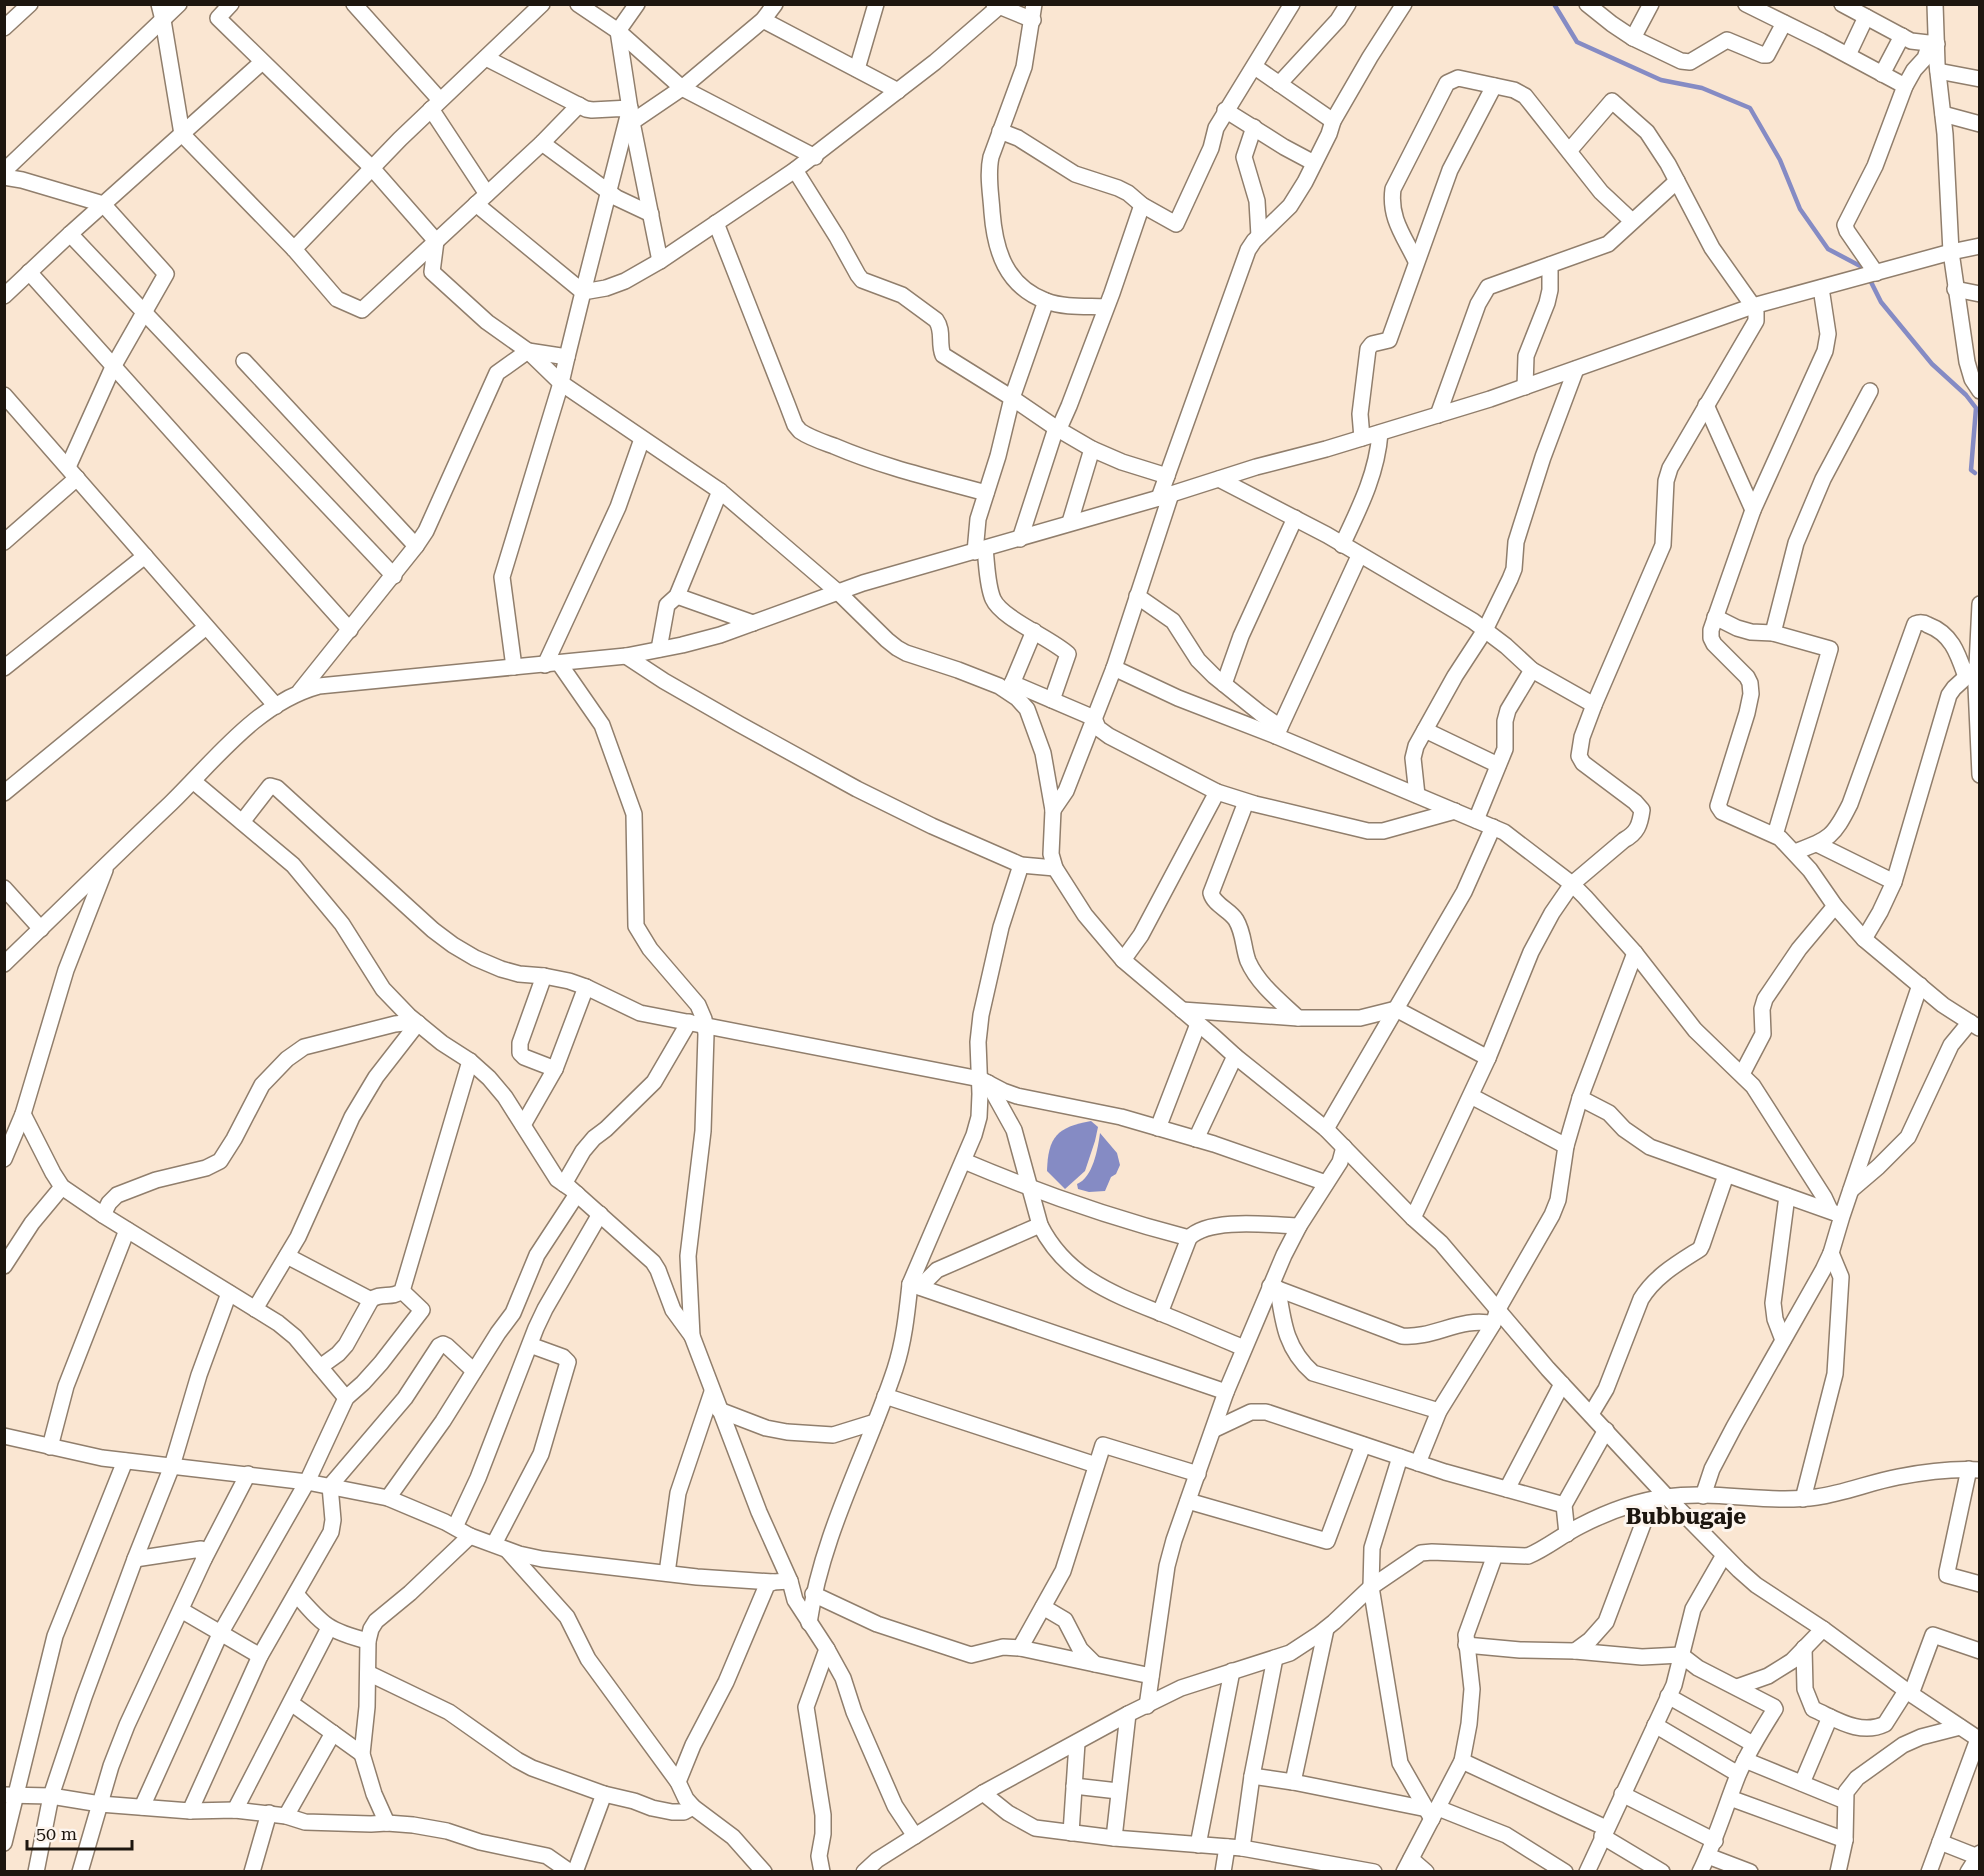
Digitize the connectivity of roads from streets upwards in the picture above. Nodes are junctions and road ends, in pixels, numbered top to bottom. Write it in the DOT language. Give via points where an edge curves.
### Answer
graph roads {
  1 [pos="30,4"];
  2 [pos="159,4"];
  3 [pos="179,4"];
  4 [pos="231,4"];
  5 [pos="354,4"];
  6 [pos="542,4"];
  7 [pos="578,4"];
  8 [pos="637,4"];
  9 [pos="776,4"];
  10 [pos="876,4"];
  11 [pos="1292,4"];
  12 [pos="1348,4"];
  13 [pos="1404,4"];
  14 [pos="1651,4"];
  15 [pos="1746,4"];
  16 [pos="1842,4"];
  17 [pos="1935,4"];
  18 [pos="998,5"];
  19 [pos="1592,6"];
  20 [pos="1771,10"];
  21 [pos="1034,12"];
  22 [pos="1866,17"];
  23 [pos="164,20"];
  24 [pos="763,20"];
  25 [pos="1784,23"];
  26 [pos="4,28"];
  27 [pos="618,31"];
  28 [pos="1902,36"];
  29 [pos="1633,38"];
  30 [pos="1933,43"];
  31 [pos="1848,56"];
  32 [pos="486,58"];
  33 [pos="261,63"];
  34 [pos="1255,67"];
  35 [pos="857,69"];
  36 [pos="1938,71"];
  37 [pos="1882,74"];
  38 [pos="1979,79"];
  39 [pos="1279,84"];
  40 [pos="1494,86"];
  41 [pos="1905,86"];
  42 [pos="682,88"];
  43 [pos="898,91"];
  44 [pos="435,105"];
  45 [pos="579,105"];
  46 [pos="1226,110"];
  47 [pos="1943,114"];
  48 [pos="631,115"];
  49 [pos="1333,121"];
  50 [pos="1980,124"];
  51 [pos="1254,127"];
  52 [pos="1000,131"];
  53 [pos="182,134"];
  54 [pos="542,143"];
  55 [pos="1569,151"];
  56 [pos="815,157"];
  57 [pos="1314,163"];
  58 [pos="372,168"];
  59 [pos="795,170"];
  60 [pos="4,171"];
  61 [pos="4,177"];
  62 [pos="1677,181"];
  63 [pos="609,192"];
  64 [pos="481,199"];
  65 [pos="103,204"];
  66 [pos="1142,206"];
  67 [pos="651,214"];
  68 [pos="1632,221"];
  69 [pos="716,224"];
  70 [pos="70,234"];
  71 [pos="1259,236"];
  72 [pos="436,241"];
  73 [pos="1980,246"];
  74 [pos="294,249"];
  75 [pos="1951,252"];
  76 [pos="660,261"];
  77 [pos="1416,261"];
  78 [pos="1550,265"];
  79 [pos="29,272"];
  80 [pos="1876,273"];
  81 [pos="1821,288"];
  82 [pos="1955,289"];
  83 [pos="583,292"];
  84 [pos="1980,294"];
  85 [pos="4,296"];
  86 [pos="1046,301"];
  87 [pos="1753,306"];
  88 [pos="1106,307"];
  89 [pos="145,313"];
  90 [pos="528,351"];
  91 [pos="567,357"];
  92 [pos="244,361"];
  93 [pos="113,367"];
  94 [pos="1576,369"];
  95 [pos="561,383"];
  96 [pos="1525,387"];
  97 [pos="1870,391"];
  98 [pos="1980,391"];
  99 [pos="4,395"];
  100 [pos="1012,398"];
  101 [pos="1706,405"];
  102 [pos="1438,415"];
  103 [pos="1056,428"];
  104 [pos="1380,433"];
  105 [pos="1362,438"];
  106 [pos="642,439"];
  107 [pos="1092,449"];
  108 [pos="72,473"];
  109 [pos="1167,476"];
  110 [pos="1219,479"];
  111 [pos="720,491"];
  112 [pos="986,493"];
  113 [pos="1165,496"];
  114 [pos="1753,510"];
  115 [pos="1295,518"];
  116 [pos="1070,522"];
  117 [pos="1020,539"];
  118 [pos="4,542"];
  119 [pos="1342,545"];
  120 [pos="416,546"];
  121 [pos="980,550"];
  122 [pos="145,556"];
  123 [pos="1359,556"];
  124 [pos="394,576"];
  125 [pos="839,593"];
  126 [pos="677,596"];
  127 [pos="1137,596"];
  128 [pos="1980,604"];
  129 [pos="1715,617"];
  130 [pos="753,623"];
  131 [pos="206,627"];
  132 [pos="350,630"];
  133 [pos="1485,630"];
  134 [pos="1034,631"];
  135 [pos="1773,633"];
  136 [pos="659,649"];
  137 [pos="626,656"];
  138 [pos="552,664"];
  139 [pos="514,667"];
  140 [pos="4,668"];
  141 [pos="1114,668"];
  142 [pos="1532,670"];
  143 [pos="1974,670"];
  144 [pos="1224,684"];
  145 [pos="1010,687"];
  146 [pos="300,691"];
  147 [pos="1052,700"];
  148 [pos="1594,705"];
  149 [pos="276,706"];
  150 [pos="1094,718"];
  151 [pos="1425,730"];
  152 [pos="1278,731"];
  153 [pos="1498,765"];
  154 [pos="1980,775"];
  155 [pos="193,781"];
  156 [pos="1217,792"];
  157 [pos="4,793"];
  158 [pos="1417,795"];
  159 [pos="1246,802"];
  160 [pos="1053,810"];
  161 [pos="1455,811"];
  162 [pos="1476,820"];
  163 [pos="242,822"];
  164 [pos="1494,827"];
  165 [pos="1775,835"];
  166 [pos="1817,844"];
  167 [pos="1795,852"];
  168 [pos="107,864"];
  169 [pos="1021,865"];
  170 [pos="1055,868"];
  171 [pos="1893,882"];
  172 [pos="1572,884"];
  173 [pos="4,888"];
  174 [pos="1835,906"];
  175 [pos="41,929"];
  176 [pos="1864,939"];
  177 [pos="1635,953"];
  178 [pos="1123,960"];
  179 [pos="4,964"];
  180 [pos="544,976"];
  181 [pos="1920,985"];
  182 [pos="586,987"];
  183 [pos="1396,1009"];
  184 [pos="1182,1010"];
  185 [pos="1298,1018"];
  186 [pos="697,1023"];
  187 [pos="1198,1024"];
  188 [pos="416,1025"];
  189 [pos="1977,1027"];
  190 [pos="1235,1056"];
  191 [pos="1488,1058"];
  192 [pos="470,1061"];
  193 [pos="555,1069"];
  194 [pos="1742,1074"];
  195 [pos="984,1081"];
  196 [pos="1471,1096"];
  197 [pos="1580,1098"];
  198 [pos="23,1114"];
  199 [pos="523,1125"];
  200 [pos="1158,1128"];
  201 [pos="1326,1129"];
  202 [pos="1196,1139"];
  203 [pos="1566,1146"];
  204 [pos="1344,1148"];
  205 [pos="4,1159"];
  206 [pos="964,1161"];
  207 [pos="1726,1175"];
  208 [pos="1326,1183"];
  209 [pos="564,1184"];
  210 [pos="62,1187"];
  211 [pos="1030,1188"];
  212 [pos="1851,1190"];
  213 [pos="577,1194"];
  214 [pos="1787,1196"];
  215 [pos="1836,1213"];
  216 [pos="600,1214"];
  217 [pos="103,1215"];
  218 [pos="1413,1218"];
  219 [pos="1040,1225"];
  220 [pos="1299,1226"];
  221 [pos="128,1230"];
  222 [pos="1189,1238"];
  223 [pos="1831,1253"];
  224 [pos="287,1256"];
  225 [pos="4,1266"];
  226 [pos="915,1285"];
  227 [pos="1274,1287"];
  228 [pos="402,1291"];
  229 [pos="229,1293"];
  230 [pos="371,1300"];
  231 [pos="255,1309"];
  232 [pos="1498,1309"];
  233 [pos="1160,1313"];
  234 [pos="1493,1324"];
  235 [pos="692,1336"];
  236 [pos="1783,1340"];
  237 [pos="530,1345"];
  238 [pos="1244,1348"];
  239 [pos="320,1367"];
  240 [pos="474,1371"];
  241 [pos="1562,1384"];
  242 [pos="712,1392"];
  243 [pos="1226,1392"];
  244 [pos="885,1396"];
  245 [pos="346,1398"];
  246 [pos="719,1410"];
  247 [pos="1439,1411"];
  248 [pos="1591,1414"];
  249 [pos="875,1422"];
  250 [pos="1215,1429"];
  251 [pos="1606,1430"];
  252 [pos="4,1436"];
  253 [pos="1363,1445"];
  254 [pos="50,1447"];
  255 [pos="1400,1457"];
  256 [pos="126,1461"];
  257 [pos="1418,1463"];
  258 [pos="1096,1465"];
  259 [pos="172,1466"];
  260 [pos="1974,1469"];
  261 [pos="248,1474"];
  262 [pos="1198,1474"];
  263 [pos="307,1482"];
  264 [pos="330,1486"];
  265 [pos="1507,1489"];
  266 [pos="1703,1496"];
  267 [pos="388,1498"];
  268 [pos="1660,1498"];
  269 [pos="1803,1499"];
  270 [pos="1188,1501"];
  271 [pos="1564,1506"];
  272 [pos="455,1527"];
  273 [pos="1567,1534"];
  274 [pos="470,1536"];
  275 [pos="500,1547"];
  276 [pos="1495,1555"];
  277 [pos="1725,1555"];
  278 [pos="135,1559"];
  279 [pos="204,1559"];
  280 [pos="667,1573"];
  281 [pos="790,1581"];
  282 [pos="773,1582"];
  283 [pos="1980,1584"];
  284 [pos="1371,1587"];
  285 [pos="813,1593"];
  286 [pos="296,1594"];
  287 [pos="1043,1607"];
  288 [pos="181,1610"];
  289 [pos="809,1623"];
  290 [pos="329,1628"];
  291 [pos="1326,1629"];
  292 [pos="1823,1629"];
  293 [pos="220,1634"];
  294 [pos="368,1641"];
  295 [pos="1466,1645"];
  296 [pos="1020,1648"];
  297 [pos="1804,1648"];
  298 [pos="827,1649"];
  299 [pos="1575,1650"];
  300 [pos="1980,1651"];
  301 [pos="1681,1655"];
  302 [pos="260,1656"];
  303 [pos="1275,1658"];
  304 [pos="1095,1664"];
  305 [pos="1232,1671"];
  306 [pos="368,1673"];
  307 [pos="1151,1676"];
  308 [pos="1737,1688"];
  309 [pos="1908,1692"];
  310 [pos="1668,1696"];
  311 [pos="291,1703"];
  312 [pos="1147,1706"];
  313 [pos="1128,1714"];
  314 [pos="1830,1717"];
  315 [pos="1655,1725"];
  316 [pos="1960,1727"];
  317 [pos="333,1733"];
  318 [pos="1979,1739"];
  319 [pos="1077,1743"];
  320 [pos="1753,1744"];
  321 [pos="362,1754"];
  322 [pos="1745,1760"];
  323 [pos="1462,1761"];
  324 [pos="1738,1774"];
  325 [pos="1251,1776"];
  326 [pos="678,1782"];
  327 [pos="1293,1782"];
  328 [pos="1802,1783"];
  329 [pos="1074,1786"];
  330 [pos="1118,1791"];
  331 [pos="983,1793"];
  332 [pos="604,1794"];
  333 [pos="1622,1794"];
  334 [pos="11,1795"];
  335 [pos="51,1796"];
  336 [pos="1730,1798"];
  337 [pos="1845,1801"];
  338 [pos="100,1804"];
  339 [pos="142,1807"];
  340 [pos="693,1807"];
  341 [pos="190,1810"];
  342 [pos="234,1810"];
  343 [pos="1432,1812"];
  344 [pos="269,1814"];
  345 [pos="286,1816"];
  346 [pos="387,1823"];
  347 [pos="1604,1832"];
  348 [pos="1071,1833"];
  349 [pos="915,1836"];
  350 [pos="1114,1838"];
  351 [pos="1845,1840"];
  352 [pos="1940,1842"];
  353 [pos="4,1843"];
  354 [pos="1198,1845"];
  355 [pos="1234,1847"];
  356 [pos="1711,1848"];
  357 [pos="1979,1855"];
  358 [pos="1408,1865"];
  359 [pos="1324,1867"];
  360 [pos="36,1872"];
  361 [pos="80,1872"];
  362 [pos="252,1872"];
  363 [pos="570,1872"];
  364 [pos="575,1872"];
  365 [pos="764,1872"];
  366 [pos="822,1872"];
  367 [pos="864,1872"];
  368 [pos="1223,1872"];
  369 [pos="1374,1872"];
  370 [pos="1426,1872"];
  371 [pos="1565,1872"];
  372 [pos="1587,1872"];
  373 [pos="1662,1872"];
  374 [pos="1700,1872"];
  375 [pos="1750,1872"];
  376 [pos="1838,1872"];
  377 [pos="1929,1872"];
  378 [pos="1968,1872"];
  1 -- 26 [label="street"];
  2 -- 23 [label="street"];
  3 -- 23 [label="street"];
  4 -- 33 [label="street" via="218,18"];
  5 -- 44 [label="street"];
  6 -- 32 [label="street"];
  7 -- 27 [label="street"];
  8 -- 27 [label="street"];
  9 -- 24 [label="street"];
  10 -- 35 [label="street"];
  11 -- 34 [label="street"];
  12 -- 39 [label="street"];
  13 -- 49 [label="street"];
  14 -- 29 [label="street"];
  15 -- 20 [label="street"];
  16 -- 22 [label="street"];
  17 -- 30 [label="street"];
  18 -- 21 [label="street"];
  18 -- 43 [label="street"];
  19 -- 29 [label="street"];
  20 -- 25 [label="street"];
  21 -- 52 [label="street" via="1024,67"];
  22 -- 28 [label="street"];
  22 -- 31 [label="street"];
  23 -- 53 [label="street"];
  23 -- 60 [label="street"];
  24 -- 35 [label="street"];
  24 -- 42 [label="street"];
  25 -- 29 [label="street" via="1767,55 1727,40 1690,62 1681,61"];
  25 -- 31 [label="street"];
  27 -- 42 [label="street"];
  27 -- 48 [label="street"];
  28 -- 30 [label="street"];
  28 -- 37 [label="street"];
  30 -- 36 [label="street"];
  30 -- 41 [label="street"];
  31 -- 37 [label="street"];
  32 -- 44 [label="street"];
  32 -- 45 [label="street"];
  33 -- 53 [label="street"];
  33 -- 58 [label="street"];
  34 -- 39 [label="street"];
  34 -- 46 [label="street"];
  35 -- 43 [label="street"];
  36 -- 38 [label="street"];
  36 -- 47 [label="street"];
  37 -- 41 [label="street"];
  39 -- 49 [label="street"];
  40 -- 55 [label="street" via="1525,96"];
  40 -- 77 [label="street" via="1450,170"];
  40 -- 77 [label="street" via="1458,78 1448,83 1393,189 1394,217"];
  41 -- 80 [label="street" via="1875,166 1845,225"];
  42 -- 48 [label="street"];
  42 -- 56 [label="street"];
  43 -- 56 [label="street"];
  44 -- 58 [label="street"];
  44 -- 64 [label="street"];
  45 -- 48 [label="street"];
  45 -- 54 [label="street"];
  46 -- 51 [label="street"];
  46 -- 66 [label="street" via="1178,223"];
  47 -- 50 [label="street"];
  47 -- 75 [label="street"];
  48 -- 63 [label="street"];
  48 -- 67 [label="street"];
  49 -- 57 [label="street"];
  51 -- 57 [label="street"];
  51 -- 71 [label="street" via="1244,157 1257,201"];
  52 -- 66 [label="street" via="1075,174 1128,193"];
  52 -- 86 [label="street" via="988,169 994,236 1012,279"];
  53 -- 65 [label="street"];
  53 -- 74 [label="street"];
  54 -- 63 [label="street"];
  54 -- 64 [label="street"];
  55 -- 62 [label="street" via="1613,101 1647,132"];
  55 -- 68 [label="street" via="1601,192"];
  56 -- 59 [label="street"];
  57 -- 71 [label="street" via="1290,206"];
  58 -- 72 [label="street"];
  58 -- 74 [label="street"];
  59 -- 69 [label="street"];
  59 -- 100 [label="street" via="862,280 902,295 936,320 942,332 943,355"];
  61 -- 65 [label="street"];
  62 -- 68 [label="street"];
  62 -- 87 [label="street" via="1712,248"];
  63 -- 67 [label="street"];
  63 -- 83 [label="street"];
  64 -- 72 [label="street"];
  64 -- 83 [label="street"];
  65 -- 70 [label="street"];
  65 -- 89 [label="street" via="166,274"];
  66 -- 88 [label="street"];
  67 -- 76 [label="street"];
  68 -- 78 [label="street" via="1608,244"];
  69 -- 76 [label="street"];
  69 -- 112 [label="street" via="786,404 800,430 857,456"];
  70 -- 79 [label="street"];
  70 -- 89 [label="street"];
  71 -- 109 [label="street" via="1248,249"];
  72 -- 74 [label="street" via="362,310 337,298"];
  72 -- 90 [label="street" via="432,272 487,322"];
  73 -- 75 [label="street"];
  75 -- 80 [label="street"];
  75 -- 82 [label="street"];
  76 -- 83 [label="street" via="625,281"];
  77 -- 105 [label="street" via="1389,340 1372,344 1368,349 1360,414"];
  78 -- 96 [label="street" via="1547,303 1526,356"];
  78 -- 102 [label="street" via="1488,287 1481,296"];
  79 -- 85 [label="street"];
  79 -- 93 [label="street"];
  80 -- 81 [label="street"];
  81 -- 87 [label="street"];
  81 -- 114 [label="street" via="1828,342"];
  82 -- 84 [label="street"];
  82 -- 98 [label="street" via="1967,362"];
  83 -- 91 [label="street"];
  86 -- 88 [label="street"];
  86 -- 100 [label="street"];
  87 -- 94 [label="street"];
  87 -- 101 [label="street" via="1756,321"];
  88 -- 103 [label="street" via="1061,424"];
  89 -- 93 [label="street"];
  89 -- 124 [label="street"];
  90 -- 91 [label="street"];
  90 -- 95 [label="street"];
  90 -- 120 [label="street" via="497,373"];
  91 -- 95 [label="street"];
  92 -- 120 [label="street"];
  93 -- 108 [label="street"];
  93 -- 132 [label="street"];
  94 -- 96 [label="street"];
  94 -- 133 [label="street" via="1516,542 1514,570"];
  95 -- 106 [label="street"];
  95 -- 139 [label="street" via="502,577"];
  96 -- 102 [label="street"];
  97 -- 135 [label="street" via="1823,479 1796,543"];
  99 -- 108 [label="street"];
  100 -- 103 [label="street"];
  100 -- 112 [label="street"];
  101 -- 114 [label="street"];
  101 -- 148 [label="street" via="1670,468 1663,545"];
  102 -- 104 [label="street"];
  103 -- 107 [label="street"];
  103 -- 117 [label="street"];
  104 -- 105 [label="street"];
  104 -- 119 [label="street" via="1373,474"];
  105 -- 110 [label="street"];
  106 -- 111 [label="street"];
  106 -- 138 [label="street"];
  107 -- 109 [label="street"];
  107 -- 116 [label="street"];
  108 -- 118 [label="street"];
  108 -- 122 [label="street"];
  109 -- 113 [label="street"];
  110 -- 113 [label="street"];
  110 -- 115 [label="street"];
  111 -- 125 [label="street"];
  111 -- 126 [label="street"];
  112 -- 121 [label="street" via="978,519"];
  113 -- 116 [label="street"];
  113 -- 127 [label="street"];
  114 -- 129 [label="street"];
  115 -- 119 [label="street"];
  115 -- 144 [label="street" via="1241,636"];
  116 -- 117 [label="street"];
  117 -- 121 [label="street"];
  119 -- 123 [label="street"];
  120 -- 124 [label="street"];
  121 -- 125 [label="street"];
  121 -- 134 [label="street" via="994,602"];
  122 -- 131 [label="street"];
  122 -- 140 [label="street"];
  123 -- 133 [label="street"];
  123 -- 152 [label="street"];
  124 -- 132 [label="street"];
  125 -- 130 [label="street"];
  125 -- 145 [label="street" via="886,640 906,653"];
  126 -- 130 [label="street"];
  126 -- 136 [label="street" via="667,605"];
  127 -- 141 [label="street"];
  127 -- 144 [label="street" via="1173,621 1198,660"];
  128 -- 143 [label="street"];
  129 -- 135 [label="street" via="1751,632"];
  129 -- 165 [label="street" via="1711,638 1747,677 1751,694 1718,806 1722,812"];
  130 -- 136 [label="street"];
  131 -- 149 [label="street"];
  131 -- 157 [label="street"];
  132 -- 146 [label="street"];
  133 -- 142 [label="street"];
  133 -- 151 [label="street"];
  134 -- 145 [label="street"];
  134 -- 147 [label="street" via="1068,654"];
  135 -- 165 [label="street" via="1828,647 1830,652"];
  136 -- 137 [label="street"];
  137 -- 138 [label="street"];
  137 -- 169 [label="street" via="857,789"];
  138 -- 139 [label="street"];
  138 -- 186 [label="street" via="602,725 634,814 636,926 698,1005"];
  139 -- 146 [label="street"];
  141 -- 150 [label="street"];
  141 -- 152 [label="street" via="1178,698"];
  142 -- 148 [label="street"];
  142 -- 153 [label="street" via="1508,710 1505,749"];
  143 -- 154 [label="street"];
  143 -- 166 [label="street" via="1959,656 1947,636 1923,622 1915,624 1851,804 1830,837"];
  143 -- 171 [label="street" via="1949,695"];
  144 -- 152 [label="street"];
  145 -- 147 [label="street"];
  145 -- 160 [label="street" via="1027,709 1043,753"];
  146 -- 149 [label="street"];
  147 -- 150 [label="street"];
  148 -- 172 [label="street" via="1579,756 1642,810 1633,835"];
  149 -- 155 [label="street" via="238,735"];
  150 -- 156 [label="street" via="1098,728 1109,736"];
  150 -- 160 [label="street" via="1066,791"];
  151 -- 153 [label="street"];
  151 -- 158 [label="street" via="1413,758"];
  152 -- 158 [label="street"];
  153 -- 162 [label="street"];
  155 -- 163 [label="street"];
  155 -- 168 [label="street"];
  156 -- 159 [label="street"];
  156 -- 178 [label="street" via="1141,935"];
  158 -- 161 [label="street"];
  159 -- 161 [label="street" via="1368,831 1383,831"];
  159 -- 185 [label="street" via="1212,898 1235,918 1248,961 1265,986"];
  160 -- 170 [label="street" via="1051,854"];
  161 -- 162 [label="street"];
  162 -- 164 [label="street"];
  163 -- 180 [label="street" via="270,786 275,787 453,945 501,969"];
  163 -- 188 [label="street" via="293,865 342,924 383,989"];
  164 -- 172 [label="street" via="1515,838"];
  164 -- 183 [label="street" via="1464,892"];
  165 -- 167 [label="street"];
  166 -- 167 [label="street"];
  166 -- 171 [label="street"];
  167 -- 174 [label="street"];
  168 -- 175 [label="street"];
  168 -- 198 [label="street" via="66,970"];
  169 -- 170 [label="street"];
  169 -- 195 [label="street" via="1001,927 981,1015 978,1042"];
  170 -- 178 [label="street" via="1085,915"];
  171 -- 176 [label="street"];
  172 -- 177 [label="street"];
  172 -- 191 [label="street" via="1531,952"];
  173 -- 175 [label="street"];
  174 -- 176 [label="street"];
  174 -- 194 [label="street" via="1765,999 1763,1034"];
  175 -- 179 [label="street"];
  176 -- 181 [label="street"];
  177 -- 194 [label="street" via="1695,1030"];
  177 -- 197 [label="street"];
  178 -- 184 [label="street"];
  180 -- 182 [label="street"];
  180 -- 193 [label="street" via="520,1053"];
  181 -- 189 [label="street"];
  181 -- 212 [label="street"];
  182 -- 186 [label="street" via="640,1013"];
  182 -- 193 [label="street"];
  183 -- 185 [label="street" via="1360,1018"];
  183 -- 191 [label="street"];
  183 -- 201 [label="street"];
  184 -- 185 [label="street"];
  184 -- 187 [label="street"];
  186 -- 195 [label="street"];
  186 -- 209 [label="street" via="654,1082 594,1138"];
  186 -- 235 [label="street" via="706,1034 703,1131 688,1256"];
  187 -- 190 [label="street"];
  187 -- 200 [label="street"];
  188 -- 192 [label="street"];
  188 -- 217 [label="street" via="395,1024 304,1047 286,1059 262,1086 220,1161 117,1195"];
  188 -- 224 [label="street" via="376,1077 352,1117"];
  189 -- 212 [label="street" via="1950,1045 1908,1137"];
  190 -- 201 [label="street"];
  190 -- 202 [label="street"];
  191 -- 196 [label="street"];
  192 -- 199 [label="street" via="506,1097"];
  192 -- 228 [label="street"];
  193 -- 199 [label="street"];
  194 -- 215 [label="street"];
  195 -- 200 [label="street" via="1017,1095"];
  195 -- 206 [label="street" via="979,1117"];
  195 -- 211 [label="street" via="1014,1130"];
  196 -- 203 [label="street"];
  196 -- 218 [label="street"];
  197 -- 203 [label="street"];
  197 -- 207 [label="street" via="1609,1113 1624,1130 1650,1147"];
  198 -- 205 [label="street"];
  198 -- 210 [label="street"];
  199 -- 209 [label="street" via="551,1172"];
  200 -- 202 [label="street"];
  201 -- 204 [label="street"];
  202 -- 208 [label="street"];
  203 -- 232 [label="street" via="1552,1215"];
  204 -- 208 [label="street"];
  204 -- 218 [label="street"];
  206 -- 211 [label="street"];
  206 -- 226 [label="street" via="917,1265"];
  207 -- 214 [label="street"];
  207 -- 248 [label="street" via="1700,1249 1647,1289 1606,1389"];
  208 -- 220 [label="street"];
  209 -- 213 [label="street"];
  210 -- 217 [label="street"];
  210 -- 225 [label="street"];
  211 -- 219 [label="street"];
  211 -- 222 [label="street"];
  212 -- 215 [label="street"];
  213 -- 216 [label="street"];
  213 -- 240 [label="street" via="537,1255 513,1313"];
  214 -- 215 [label="street"];
  214 -- 236 [label="street" via="1773,1303"];
  215 -- 223 [label="street"];
  216 -- 235 [label="street" via="653,1262 673,1310"];
  216 -- 237 [label="street" via="545,1309"];
  217 -- 221 [label="street"];
  218 -- 232 [label="street" via="1441,1243"];
  219 -- 226 [label="street" via="937,1270"];
  219 -- 233 [label="street" via="1063,1259 1075,1269 1111,1293"];
  220 -- 222 [label="street" via="1226,1225 1201,1230"];
  220 -- 227 [label="street"];
  221 -- 229 [label="street"];
  221 -- 254 [label="street" via="66,1386"];
  222 -- 233 [label="street"];
  223 -- 236 [label="street"];
  223 -- 269 [label="street" via="1841,1277 1835,1374"];
  224 -- 230 [label="street"];
  224 -- 231 [label="street"];
  226 -- 243 [label="street"];
  226 -- 244 [label="street"];
  227 -- 234 [label="street" via="1402,1336 1477,1322"];
  227 -- 238 [label="street"];
  227 -- 247 [label="street" via="1292,1348 1313,1373"];
  228 -- 230 [label="street"];
  228 -- 245 [label="street" via="422,1310 381,1363"];
  229 -- 231 [label="street"];
  229 -- 259 [label="street"];
  230 -- 239 [label="street" via="346,1345"];
  231 -- 239 [label="street" via="295,1337"];
  232 -- 234 [label="street"];
  232 -- 241 [label="street"];
  233 -- 238 [label="street"];
  234 -- 247 [label="street"];
  235 -- 242 [label="street"];
  236 -- 266 [label="street" via="1728,1437"];
  237 -- 272 [label="street"];
  237 -- 275 [label="street" via="568,1362 541,1454"];
  238 -- 243 [label="street"];
  239 -- 245 [label="street"];
  240 -- 264 [label="street" via="447,1346 439,1346 405,1398"];
  240 -- 267 [label="street"];
  241 -- 248 [label="street"];
  241 -- 265 [label="street"];
  242 -- 246 [label="street"];
  242 -- 280 [label="street" via="678,1493"];
  243 -- 250 [label="street"];
  244 -- 249 [label="street"];
  244 -- 258 [label="street"];
  245 -- 263 [label="street"];
  246 -- 249 [label="street" via="787,1432 833,1435"];
  246 -- 281 [label="street"];
  247 -- 257 [label="street"];
  248 -- 251 [label="street"];
  249 -- 285 [label="street" via="834,1523"];
  250 -- 253 [label="street" via="1251,1412 1266,1412"];
  250 -- 262 [label="street"];
  251 -- 268 [label="street"];
  251 -- 271 [label="street"];
  252 -- 254 [label="street"];
  253 -- 255 [label="street"];
  253 -- 270 [label="street" via="1327,1541"];
  254 -- 256 [label="street"];
  255 -- 257 [label="street"];
  255 -- 284 [label="street" via="1372,1548"];
  256 -- 259 [label="street"];
  256 -- 334 [label="street" via="55,1636"];
  257 -- 265 [label="street"];
  258 -- 262 [label="street" via="1105,1444"];
  258 -- 287 [label="street" via="1063,1571"];
  259 -- 261 [label="street"];
  259 -- 278 [label="street"];
  260 -- 269 [label="street" via="1898,1477"];
  260 -- 283 [label="street" via="1947,1575"];
  261 -- 263 [label="street"];
  261 -- 279 [label="street"];
  262 -- 270 [label="street"];
  263 -- 264 [label="street"];
  263 -- 293 [label="street"];
  264 -- 267 [label="street"];
  264 -- 286 [label="street" via="331,1532"];
  265 -- 271 [label="street"];
  266 -- 268 [label="street"];
  266 -- 269 [label="street"];
  267 -- 272 [label="street"];
  268 -- 273 [label="street" via="1619,1508"];
  268 -- 277 [label="street"];
  268 -- 299 [label="street" via="1606,1622"];
  270 -- 307 [label="street" via="1167,1566"];
  271 -- 273 [label="street"];
  272 -- 274 [label="street"];
  273 -- 276 [label="street" via="1528,1556"];
  274 -- 275 [label="street"];
  274 -- 294 [label="street" via="376,1621"];
  275 -- 280 [label="street" via="542,1559"];
  275 -- 326 [label="street" via="567,1617 588,1659"];
  276 -- 284 [label="street" via="1421,1553"];
  276 -- 295 [label="street" via="1466,1635"];
  277 -- 292 [label="street" via="1756,1585"];
  277 -- 301 [label="street" via="1693,1609"];
  278 -- 279 [label="street" via="201,1549"];
  278 -- 335 [label="street"];
  279 -- 288 [label="street"];
  280 -- 282 [label="street"];
  281 -- 282 [label="street"];
  281 -- 289 [label="street" via="795,1600"];
  282 -- 326 [label="street" via="767,1585"];
  284 -- 291 [label="street"];
  284 -- 343 [label="street" via="1400,1763"];
  285 -- 289 [label="street"];
  285 -- 296 [label="street" via="877,1624 971,1654 1003,1647"];
  286 -- 290 [label="street"];
  286 -- 302 [label="street"];
  287 -- 296 [label="street"];
  287 -- 304 [label="street" via="1065,1620 1080,1649"];
  288 -- 293 [label="street"];
  288 -- 338 [label="street" via="119,1745"];
  289 -- 298 [label="street"];
  290 -- 294 [label="street"];
  290 -- 311 [label="street"];
  291 -- 303 [label="street" via="1290,1653"];
  291 -- 327 [label="street"];
  292 -- 297 [label="street"];
  292 -- 309 [label="street"];
  293 -- 302 [label="street"];
  293 -- 339 [label="street"];
  294 -- 306 [label="street"];
  295 -- 299 [label="street"];
  295 -- 323 [label="street" via="1472,1689"];
  296 -- 304 [label="street"];
  297 -- 308 [label="street" via="1780,1669"];
  297 -- 314 [label="street" via="1809,1701 1813,1709"];
  298 -- 349 [label="street" via="843,1678 895,1806"];
  298 -- 366 [label="street" via="806,1707 823,1815 819,1856"];
  299 -- 301 [label="street" via="1642,1657"];
  300 -- 309 [label="street" via="1933,1635"];
  301 -- 308 [label="street"];
  301 -- 310 [label="street"];
  302 -- 341 [label="street"];
  303 -- 305 [label="street"];
  303 -- 325 [label="street"];
  304 -- 307 [label="street"];
  305 -- 312 [label="street" via="1181,1688"];
  305 -- 354 [label="street"];
  306 -- 321 [label="street"];
  306 -- 332 [label="street" via="449,1712 532,1768"];
  307 -- 312 [label="street"];
  308 -- 320 [label="street" via="1775,1709"];
  309 -- 314 [label="street" via="1889,1720 1880,1726 1857,1729"];
  309 -- 316 [label="street"];
  310 -- 315 [label="street"];
  310 -- 320 [label="street"];
  311 -- 317 [label="street"];
  311 -- 342 [label="street"];
  312 -- 313 [label="street"];
  313 -- 319 [label="street"];
  313 -- 330 [label="street"];
  314 -- 328 [label="street"];
  315 -- 324 [label="street"];
  315 -- 333 [label="street"];
  316 -- 318 [label="street"];
  316 -- 337 [label="street" via="1903,1745 1857,1778 1846,1792"];
  317 -- 321 [label="street"];
  317 -- 345 [label="street"];
  318 -- 352 [label="street"];
  319 -- 329 [label="street"];
  319 -- 331 [label="street"];
  320 -- 322 [label="street"];
  321 -- 346 [label="street"];
  322 -- 324 [label="street"];
  322 -- 328 [label="street"];
  323 -- 343 [label="street"];
  323 -- 347 [label="street"];
  324 -- 336 [label="street"];
  325 -- 327 [label="street"];
  325 -- 355 [label="street"];
  326 -- 340 [label="street"];
  327 -- 343 [label="street"];
  328 -- 337 [label="street"];
  329 -- 330 [label="street"];
  329 -- 348 [label="street"];
  330 -- 350 [label="street"];
  331 -- 348 [label="street" via="1035,1828"];
  331 -- 349 [label="street"];
  332 -- 340 [label="street" via="672,1812"];
  332 -- 364 [label="street"];
  333 -- 347 [label="street"];
  333 -- 356 [label="street"];
  334 -- 335 [label="street"];
  334 -- 353 [label="street"];
  335 -- 338 [label="street"];
  335 -- 360 [label="street"];
  336 -- 351 [label="street"];
  336 -- 356 [label="street"];
  337 -- 351 [label="street"];
  338 -- 339 [label="street"];
  338 -- 361 [label="street"];
  339 -- 341 [label="street"];
  340 -- 365 [label="street" via="733,1837"];
  341 -- 342 [label="street"];
  342 -- 344 [label="street"];
  343 -- 358 [label="street"];
  343 -- 371 [label="street" via="1506,1834"];
  344 -- 345 [label="street"];
  344 -- 362 [label="street"];
  345 -- 346 [label="street" via="305,1822"];
  346 -- 363 [label="street" via="447,1831 547,1856"];
  347 -- 372 [label="street"];
  347 -- 373 [label="street"];
  348 -- 350 [label="street"];
  349 -- 367 [label="street"];
  350 -- 354 [label="street"];
  351 -- 376 [label="street"];
  352 -- 357 [label="street"];
  352 -- 377 [label="street"];
  354 -- 355 [label="street"];
  355 -- 359 [label="street"];
  355 -- 368 [label="street"];
  356 -- 374 [label="street"];
  356 -- 375 [label="street"];
  357 -- 378 [label="street"];
  358 -- 370 [label="street"];
  359 -- 369 [label="street"];
}
